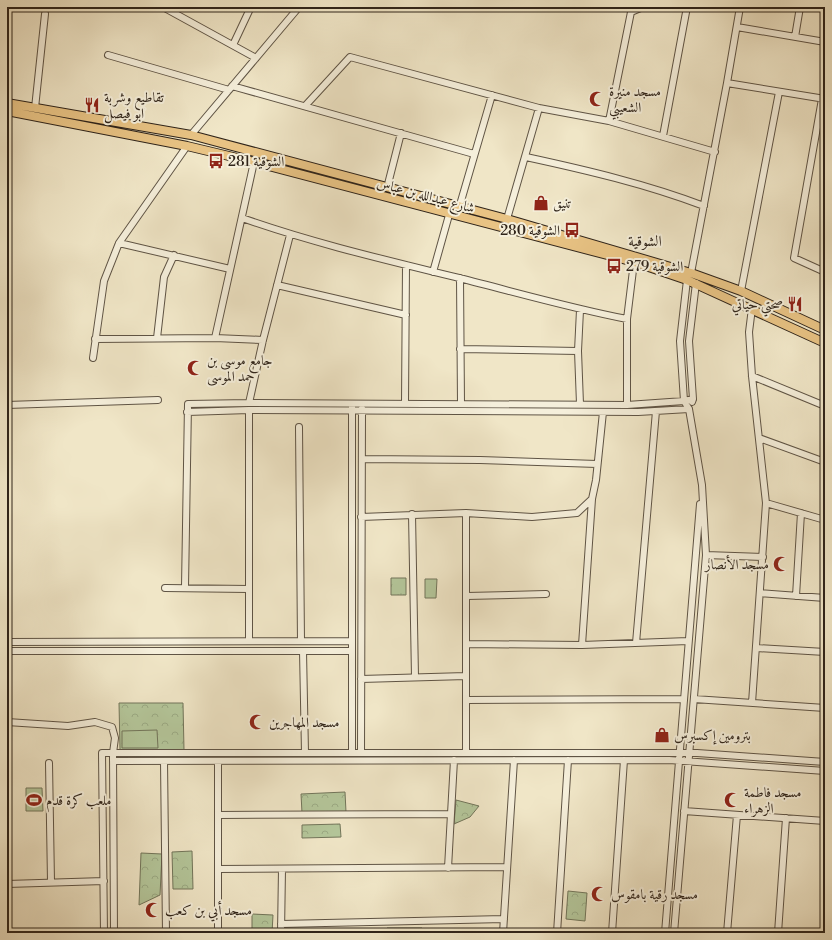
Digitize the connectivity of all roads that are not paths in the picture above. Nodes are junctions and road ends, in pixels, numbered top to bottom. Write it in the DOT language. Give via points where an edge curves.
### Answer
graph roads {
  1 [pos="163,7"];
  2 [pos="246,7"];
  3 [pos="299,7"];
  4 [pos="643,7"];
  5 [pos="686,7"];
  6 [pos="740,7"];
  7 [pos="800,7"];
  8 [pos="45,14"];
  9 [pos="737,27"];
  10 [pos="795,37"];
  11 [pos="825,42"];
  12 [pos="233,45"];
  13 [pos="108,55"];
  14 [pos="256,58"];
  15 [pos="728,83"];
  16 [pos="231,88"];
  17 [pos="779,92"];
  18 [pos="492,95"];
  19 [pos="824,99"];
  20 [pos="7,103"];
  21 [pos="305,106"];
  22 [pos="35,108"];
  23 [pos="539,108"];
  24 [pos="7,111"];
  25 [pos="609,121"];
  26 [pos="400,133"];
  27 [pos="191,135"];
  28 [pos="663,136"];
  29 [pos="187,146"];
  30 [pos="714,152"];
  31 [pos="474,154"];
  32 [pos="526,157"];
  33 [pos="254,162"];
  34 [pos="387,188"];
  35 [pos="704,206"];
  36 [pos="459,208"];
  37 [pos="449,214"];
  38 [pos="242,218"];
  39 [pos="507,219"];
  40 [pos="290,235"];
  41 [pos="119,243"];
  42 [pos="174,255"];
  43 [pos="634,262"];
  44 [pos="406,265"];
  45 [pos="230,269"];
  46 [pos="433,272"];
  47 [pos="825,272"];
  48 [pos="689,276"];
  49 [pos="460,278"];
  50 [pos="696,283"];
  51 [pos="277,285"];
  52 [pos="741,291"];
  53 [pos="752,308"];
  54 [pos="580,310"];
  55 [pos="406,315"];
  56 [pos="627,319"];
  57 [pos="825,329"];
  58 [pos="157,338"];
  59 [pos="215,338"];
  60 [pos="96,339"];
  61 [pos="262,340"];
  62 [pos="825,343"];
  63 [pos="460,349"];
  64 [pos="578,351"];
  65 [pos="92,358"];
  66 [pos="752,376"];
  67 [pos="693,399"];
  68 [pos="158,400"];
  69 [pos="684,401"];
  70 [pos="249,403"];
  71 [pos="352,403"];
  72 [pos="361,403"];
  73 [pos="405,403"];
  74 [pos="461,404"];
  75 [pos="580,404"];
  76 [pos="7,405"];
  77 [pos="627,405"];
  78 [pos="825,406"];
  79 [pos="689,409"];
  80 [pos="249,410"];
  81 [pos="352,411"];
  82 [pos="362,411"];
  83 [pos="656,411"];
  84 [pos="187,412"];
  85 [pos="603,412"];
  86 [pos="298,426"];
  87 [pos="759,438"];
  88 [pos="362,459"];
  89 [pos="825,462"];
  90 [pos="597,464"];
  91 [pos="702,485"];
  92 [pos="592,499"];
  93 [pos="766,503"];
  94 [pos="466,513"];
  95 [pos="801,513"];
  96 [pos="412,514"];
  97 [pos="361,517"];
  98 [pos="825,520"];
  99 [pos="706,555"];
  100 [pos="763,557"];
  101 [pos="186,587"];
  102 [pos="165,588"];
  103 [pos="249,589"];
  104 [pos="760,593"];
  105 [pos="546,594"];
  106 [pos="467,596"];
  107 [pos="796,596"];
  108 [pos="825,598"];
  109 [pos="249,641"];
  110 [pos="301,641"];
  111 [pos="352,641"];
  112 [pos="688,641"];
  113 [pos="7,642"];
  114 [pos="636,643"];
  115 [pos="466,644"];
  116 [pos="582,645"];
  117 [pos="756,648"];
  118 [pos="7,651"];
  119 [pos="303,651"];
  120 [pos="352,651"];
  121 [pos="825,652"];
  122 [pos="466,676"];
  123 [pos="415,677"];
  124 [pos="361,678"];
  125 [pos="683,699"];
  126 [pos="694,699"];
  127 [pos="466,700"];
  128 [pos="752,703"];
  129 [pos="825,708"];
  130 [pos="7,722"];
  131 [pos="113,753"];
  132 [pos="304,753"];
  133 [pos="352,753"];
  134 [pos="361,753"];
  135 [pos="466,753"];
  136 [pos="679,753"];
  137 [pos="689,753"];
  138 [pos="454,760"];
  139 [pos="514,760"];
  140 [pos="568,760"];
  141 [pos="624,760"];
  142 [pos="678,760"];
  143 [pos="113,761"];
  144 [pos="164,761"];
  145 [pos="218,761"];
  146 [pos="689,761"];
  147 [pos="825,762"];
  148 [pos="49,763"];
  149 [pos="825,771"];
  150 [pos="684,811"];
  151 [pos="451,814"];
  152 [pos="218,815"];
  153 [pos="737,815"];
  154 [pos="786,818"];
  155 [pos="825,821"];
  156 [pos="507,867"];
  157 [pos="448,868"];
  158 [pos="218,869"];
  159 [pos="282,869"];
  160 [pos="104,881"];
  161 [pos="51,882"];
  162 [pos="7,884"];
  163 [pos="504,919"];
  164 [pos="281,924"];
  165 [pos="104,933"];
  166 [pos="114,933"];
  167 [pos="166,933"];
  168 [pos="218,933"];
  169 [pos="281,933"];
  170 [pos="503,933"];
  171 [pos="557,933"];
  172 [pos="612,933"];
  173 [pos="665,933"];
  174 [pos="674,933"];
  175 [pos="726,933"];
  176 [pos="778,933"];
  1 -- 12 [label="street"];
  2 -- 12 [label="street" via="249,11"];
  3 -- 14 [label="street"];
  4 -- 25 [label="street" via="631,12"];
  5 -- 28 [label="street"];
  6 -- 9 [label="street"];
  7 -- 10 [label="street"];
  8 -- 22 [label="street"];
  9 -- 10 [label="street"];
  9 -- 15 [label="street"];
  10 -- 11 [label="street"];
  12 -- 14 [label="street"];
  13 -- 16 [label="street"];
  14 -- 16 [label="street"];
  15 -- 17 [label="street"];
  15 -- 30 [label="street"];
  16 -- 21 [label="street"];
  16 -- 27 [label="street"];
  17 -- 19 [label="street"];
  17 -- 52 [label="street"];
  18 -- 21 [label="street" via="350,57"];
  18 -- 23 [label="street"];
  18 -- 31 [label="street"];
  19 -- 47 [label="street" via="794,258"];
  20 -- 22 [label="main road, شارع عبدالله بن عباس"];
  21 -- 26 [label="street"];
  22 -- 27 [label="main road, شارع عبدالله بن عباس"];
  23 -- 25 [label="street"];
  23 -- 32 [label="street"];
  24 -- 29 [label="main road, شارع عبدالله بن عباس"];
  25 -- 28 [label="street"];
  26 -- 31 [label="street"];
  26 -- 34 [label="street"];
  27 -- 34 [label="main road, شارع عبدالله بن عباس"];
  28 -- 30 [label="street"];
  29 -- 33 [label="main road, شارع عبدالله بن عباس"];
  29 -- 41 [label="street"];
  30 -- 35 [label="street"];
  31 -- 36 [label="street"];
  32 -- 35 [label="street" via="608,175"];
  32 -- 39 [label="street"];
  33 -- 37 [label="main road, شارع عبدالله بن عباس"];
  33 -- 38 [label="street"];
  34 -- 36 [label="main road, شارع عبدالله بن عباس"];
  35 -- 48 [label="street"];
  36 -- 39 [label="main road, شارع عبدالله بن عباس"];
  37 -- 43 [label="main road, شارع عبدالله بن عباس"];
  37 -- 46 [label="street"];
  38 -- 40 [label="street"];
  38 -- 45 [label="street"];
  39 -- 48 [label="main road, شارع عبدالله بن عباس"];
  40 -- 44 [label="street"];
  40 -- 51 [label="street"];
  41 -- 42 [label="street"];
  41 -- 60 [label="street" via="104,281"];
  42 -- 45 [label="street"];
  42 -- 58 [label="street" via="164,277"];
  43 -- 48 [label="main road, شارع عبدالله بن عباس"];
  43 -- 56 [label="street"];
  44 -- 46 [label="street"];
  44 -- 55 [label="street"];
  45 -- 59 [label="street"];
  46 -- 49 [label="street"];
  48 -- 50 [label="main road, شارع عبدالله بن عباس"];
  48 -- 52 [label="main road, شارع عبدالله بن عباس"];
  48 -- 69 [label="street" via="680,341"];
  49 -- 54 [label="street"];
  49 -- 63 [label="street"];
  50 -- 53 [label="main road, شارع عبدالله بن عباس"];
  50 -- 67 [label="street" via="689,341"];
  51 -- 55 [label="street"];
  51 -- 61 [label="street"];
  52 -- 57 [label="main road, شارع عبدالله بن عباس"];
  53 -- 62 [label="main road, شارع عبدالله بن عباس"];
  53 -- 66 [label="street" via="749,332"];
  54 -- 56 [label="street"];
  54 -- 64 [label="street"];
  55 -- 73 [label="street"];
  56 -- 77 [label="street"];
  58 -- 59 [label="street"];
  58 -- 60 [label="street"];
  59 -- 61 [label="street"];
  60 -- 65 [label="street"];
  61 -- 70 [label="street"];
  63 -- 64 [label="street"];
  63 -- 74 [label="street"];
  64 -- 75 [label="street"];
  66 -- 78 [label="street"];
  66 -- 87 [label="street"];
  67 -- 69 [label="street"];
  67 -- 79 [label="street"];
  68 -- 76 [label="street"];
  69 -- 77 [label="street"];
  69 -- 79 [label="street"];
  70 -- 71 [label="street"];
  70 -- 84 [label="street" via="188,404"];
  71 -- 72 [label="street"];
  71 -- 81 [label="street"];
  72 -- 73 [label="street"];
  72 -- 82 [label="street"];
  73 -- 74 [label="street"];
  74 -- 75 [label="street"];
  75 -- 77 [label="street"];
  79 -- 83 [label="street"];
  79 -- 91 [label="street"];
  80 -- 81 [label="street"];
  80 -- 84 [label="street"];
  80 -- 103 [label="street"];
  81 -- 82 [label="street"];
  81 -- 111 [label="street"];
  82 -- 85 [label="street"];
  82 -- 88 [label="street"];
  83 -- 85 [label="street"];
  83 -- 114 [label="street"];
  84 -- 101 [label="street"];
  85 -- 90 [label="street"];
  86 -- 110 [label="street"];
  87 -- 89 [label="street"];
  87 -- 93 [label="street"];
  88 -- 90 [label="street"];
  88 -- 97 [label="street"];
  90 -- 92 [label="street"];
  91 -- 99 [label="street"];
  91 -- 112 [label="street"];
  92 -- 94 [label="street" via="577,513 532,517"];
  92 -- 116 [label="street"];
  93 -- 95 [label="street"];
  93 -- 100 [label="street"];
  94 -- 96 [label="street"];
  94 -- 106 [label="street"];
  95 -- 98 [label="street"];
  95 -- 107 [label="street"];
  96 -- 97 [label="street"];
  96 -- 123 [label="street"];
  97 -- 124 [label="street"];
  99 -- 100 [label="street"];
  99 -- 126 [label="street"];
  100 -- 104 [label="street"];
  101 -- 102 [label="street"];
  101 -- 103 [label="street"];
  103 -- 109 [label="street"];
  104 -- 107 [label="street"];
  104 -- 117 [label="street"];
  105 -- 106 [label="street"];
  106 -- 115 [label="street"];
  107 -- 108 [label="street"];
  109 -- 110 [label="street"];
  109 -- 113 [label="street"];
  110 -- 111 [label="street"];
  111 -- 120 [label="street"];
  112 -- 114 [label="street"];
  112 -- 125 [label="street"];
  114 -- 116 [label="street"];
  115 -- 116 [label="street"];
  115 -- 122 [label="street"];
  117 -- 121 [label="street"];
  117 -- 128 [label="street"];
  118 -- 119 [label="street"];
  119 -- 120 [label="street"];
  119 -- 132 [label="street"];
  120 -- 133 [label="street"];
  122 -- 123 [label="street"];
  122 -- 127 [label="street"];
  123 -- 124 [label="street"];
  124 -- 134 [label="street"];
  125 -- 127 [label="street"];
  125 -- 136 [label="street"];
  126 -- 128 [label="street"];
  126 -- 137 [label="street"];
  127 -- 135 [label="street"];
  128 -- 129 [label="street"];
  130 -- 131 [label="street" via="68,726 90,722 102,723 112,727 114,732"];
  131 -- 132 [label="street"];
  131 -- 143 [label="street"];
  131 -- 160 [label="street" via="102,752"];
  132 -- 133 [label="street"];
  133 -- 134 [label="street"];
  134 -- 135 [label="street"];
  135 -- 136 [label="street"];
  136 -- 137 [label="street"];
  136 -- 142 [label="street"];
  137 -- 146 [label="street"];
  137 -- 147 [label="street"];
  138 -- 139 [label="street"];
  138 -- 145 [label="street"];
  138 -- 151 [label="street"];
  139 -- 140 [label="street"];
  139 -- 156 [label="street"];
  140 -- 141 [label="street"];
  140 -- 171 [label="street"];
  141 -- 142 [label="street"];
  141 -- 172 [label="street"];
  142 -- 146 [label="street"];
  142 -- 173 [label="street"];
  143 -- 144 [label="street"];
  143 -- 166 [label="street"];
  144 -- 145 [label="street"];
  144 -- 167 [label="street"];
  145 -- 152 [label="street"];
  146 -- 149 [label="street"];
  146 -- 150 [label="street"];
  148 -- 161 [label="street"];
  150 -- 153 [label="street"];
  150 -- 174 [label="street"];
  151 -- 152 [label="street"];
  151 -- 157 [label="street"];
  152 -- 158 [label="street"];
  153 -- 154 [label="street"];
  153 -- 175 [label="street"];
  154 -- 155 [label="street"];
  154 -- 176 [label="street"];
  156 -- 157 [label="street"];
  156 -- 163 [label="street"];
  157 -- 159 [label="street"];
  158 -- 159 [label="street"];
  158 -- 168 [label="street"];
  159 -- 164 [label="street"];
  160 -- 161 [label="street"];
  160 -- 165 [label="street"];
  161 -- 162 [label="street"];
  163 -- 164 [label="street"];
  163 -- 170 [label="street"];
  164 -- 169 [label="street"];
}
